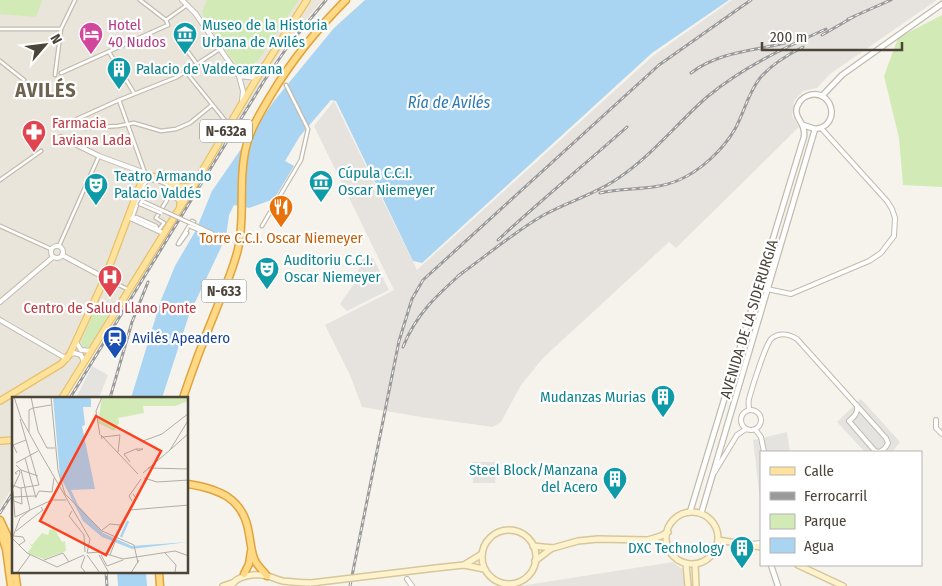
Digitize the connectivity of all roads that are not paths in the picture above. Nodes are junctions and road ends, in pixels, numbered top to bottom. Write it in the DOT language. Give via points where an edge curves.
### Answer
graph roads {
  1 [pos="75,0"];
  2 [pos="140,0"];
  3 [pos="182,0"];
  4 [pos="307,0"];
  5 [pos="346,0"];
  6 [pos="942,4"];
  7 [pos="188,5"];
  8 [pos="166,20"];
  9 [pos="62,28"];
  10 [pos="0,29"];
  11 [pos="180,41"];
  12 [pos="220,49"];
  13 [pos="108,52"];
  14 [pos="0,60"];
  15 [pos="197,64"];
  16 [pos="185,72"];
  17 [pos="61,73"];
  18 [pos="55,75"];
  19 [pos="240,76"];
  20 [pos="257,78"];
  21 [pos="24,80"];
  22 [pos="286,85"];
  23 [pos="134,94"];
  24 [pos="822,96"];
  25 [pos="119,100"];
  26 [pos="212,105"];
  27 [pos="241,106"];
  28 [pos="79,119"];
  29 [pos="75,120"];
  30 [pos="127,124"];
  31 [pos="229,125"];
  32 [pos="803,125"];
  33 [pos="821,128"];
  34 [pos="815,130"];
  35 [pos="61,137"];
  36 [pos="41,151"];
  37 [pos="99,156"];
  38 [pos="146,174"];
  39 [pos="0,180"];
  40 [pos="194,185"];
  41 [pos="176,186"];
  42 [pos="177,210"];
  43 [pos="161,213"];
  44 [pos="130,218"];
  45 [pos="0,226"];
  46 [pos="262,226"];
  47 [pos="161,232"];
  48 [pos="187,233"];
  49 [pos="59,246"];
  50 [pos="51,249"];
  51 [pos="62,255"];
  52 [pos="53,256"];
  53 [pos="105,278"];
  54 [pos="128,290"];
  55 [pos="767,290"];
  56 [pos="0,302"];
  57 [pos="0,320"];
  58 [pos="76,342"];
  59 [pos="92,351"];
  60 [pos="69,356"];
  61 [pos="84,362"];
  62 [pos="63,397"];
  63 [pos="181,397"];
  64 [pos="0,401"];
  65 [pos="856,405"];
  66 [pos="749,410"];
  67 [pos="936,420"];
  68 [pos="746,429"];
  69 [pos="755,429"];
  70 [pos="942,434"];
  71 [pos="764,451"];
  72 [pos="875,451"];
  73 [pos="881,451"];
  74 [pos="712,475"];
  75 [pos="189,484"];
  76 [pos="690,512"];
  77 [pos="701,514"];
  78 [pos="1,521"];
  79 [pos="0,531"];
  80 [pos="668,531"];
  81 [pos="648,540"];
  82 [pos="718,540"];
  83 [pos="760,543"];
  84 [pos="742,544"];
  85 [pos="533,546"];
  86 [pos="553,548"];
  87 [pos="760,548"];
  88 [pos="252,550"];
  89 [pos="670,550"];
  90 [pos="482,554"];
  91 [pos="12,556"];
  92 [pos="535,561"];
  93 [pos="686,564"];
  94 [pos="695,564"];
  95 [pos="464,565"];
  96 [pos="771,566"];
  97 [pos="800,566"];
  98 [pos="484,569"];
  99 [pos="244,574"];
  100 [pos="267,576"];
  101 [pos="275,579"];
  102 [pos="407,579"];
  103 [pos="304,583"];
  104 [pos="232,584"];
  105 [pos="11,586"];
  106 [pos="223,586"];
  107 [pos="279,586"];
  108 [pos="298,586"];
  109 [pos="412,586"];
  110 [pos="688,586"];
  111 [pos="696,586"];
  112 [pos="778,586"];
  113 [pos="843,586"];
  1 -- 9 [label="street"];
  2 -- 8 [label="street"];
  3 -- 7 [label="street"];
  4 -- 20 [label="main road, N-632a"];
  5 -- 63 [label="highway, N-633" via="305,45 284,74 247,142 243,160 242,214 234,264"];
  6 -- 24 [label="street" via="842,74"];
  7 -- 8 [label="street"];
  7 -- 12 [label="street"];
  8 -- 13 [label="street" via="168,25"];
  9 -- 10 [label="street"];
  9 -- 18 [label="street"];
  11 -- 15 [label="street"];
  12 -- 15 [label="street"];
  12 -- 19 [label="street"];
  13 -- 17 [label="street"];
  13 -- 23 [label="street"];
  14 -- 21 [label="street"];
  15 -- 23 [label="street" via="177,77"];
  16 -- 26 [label="street"];
  19 -- 20 [label="street"];
  19 -- 27 [label="street" via="243,90"];
  20 -- 27 [label="main road, N-632a"];
  22 -- 46 [label="street" via="308,129 301,160"];
  23 -- 25 [label="street"];
  24 -- 32 [label="street" via="810,94 800,102 797,114"];
  24 -- 33 [label="street" via="831,106 832,113"];
  25 -- 28 [label="street"];
  25 -- 30 [label="street"];
  26 -- 30 [label="street" via="190,123 176,129 160,131"];
  26 -- 31 [label="street"];
  27 -- 31 [label="main road, N-632a"];
  28 -- 29 [label="street"];
  28 -- 30 [label="street" via="84,128"];
  30 -- 38 [label="street"];
  31 -- 40 [label="main road, N-632a"];
  32 -- 34 [label="street"];
  32 -- 76 [label="street, AVENIDA DE LA SIDERURGIA" via="805,133"];
  33 -- 34 [label="street"];
  33 -- 55 [label="street" via="887,201 895,218 894,236 870,261 791,294"];
  34 -- 55 [label="street, AVENIDA DE LA SIDERURGIA"];
  35 -- 37 [label="street"];
  36 -- 39 [label="street"];
  37 -- 38 [label="street"];
  37 -- 49 [label="street"];
  38 -- 41 [label="main road"];
  38 -- 44 [label="main road"];
  40 -- 41 [label="main road"];
  40 -- 42 [label="main road"];
  41 -- 42 [label="main road" via="181,199"];
  42 -- 47 [label="main road"];
  43 -- 48 [label="street, bridge" via="140,204 142,201 212,233 189,226 178,244"];
  44 -- 47 [label="street"];
  44 -- 47 [label="street" via="148,180 171,186 178,193 178,200 170,195 156,218 164,223"];
  44 -- 53 [label="main road"];
  45 -- 50 [label="street"];
  47 -- 54 [label="main road"];
  49 -- 50 [label="street"];
  49 -- 51 [label="street"];
  50 -- 52 [label="street"];
  51 -- 52 [label="street"];
  51 -- 53 [label="street"];
  52 -- 56 [label="street"];
  53 -- 54 [label="street"];
  53 -- 58 [label="main road"];
  54 -- 59 [label="main road"];
  55 -- 74 [label="street, AVENIDA DE LA SIDERURGIA"];
  57 -- 60 [label="street"];
  58 -- 59 [label="street" via="81,350"];
  58 -- 60 [label="main road"];
  59 -- 61 [label="main road"];
  60 -- 61 [label="street" via="77,353"];
  60 -- 64 [label="main road"];
  61 -- 62 [label="main road"];
  65 -- 66 [label="street" via="797,339 781,334 772,338 766,348 748,401"];
  65 -- 72 [label="street" via="856,415 848,421"];
  65 -- 73 [label="street" via="886,438 888,443"];
  66 -- 68 [label="street" via="741,421"];
  66 -- 69 [label="street" via="760,417 761,422"];
  67 -- 70 [label="street" via="936,428"];
  68 -- 69 [label="street"];
  68 -- 74 [label="street" via="737,434"];
  69 -- 71 [label="street" via="761,437"];
  74 -- 77 [label="street, AVENIDA DE LA SIDERURGIA"];
  75 -- 88 [label="highway" via="214,489 235,502 243,513"];
  76 -- 77 [label="main road"];
  76 -- 80 [label="main road" via="674,521"];
  77 -- 82 [label="main road" via="713,524"];
  78 -- 91 [label="highway"];
  79 -- 105 [label="highway"];
  80 -- 81 [label="main road"];
  80 -- 89 [label="main road"];
  81 -- 86 [label="main road" via="590,539"];
  81 -- 89 [label="main road"];
  82 -- 84 [label="main road"];
  82 -- 94 [label="main road" via="713,554"];
  83 -- 84 [label="street"];
  84 -- 87 [label="main road"];
  85 -- 86 [label="main road"];
  85 -- 90 [label="main road" via="518,532 503,531 489,539"];
  85 -- 92 [label="main road"];
  86 -- 92 [label="main road"];
  88 -- 99 [label="highway"];
  88 -- 100 [label="highway" via="256,563"];
  89 -- 93 [label="main road"];
  90 -- 95 [label="main road"];
  90 -- 98 [label="main road"];
  92 -- 98 [label="main road" via="528,576 517,583 500,583"];
  93 -- 94 [label="main road"];
  93 -- 110 [label="main road"];
  94 -- 111 [label="main road"];
  95 -- 98 [label="main road"];
  95 -- 103 [label="main road, bridge"];
  96 -- 112 [label="street"];
  97 -- 113 [label="main road"];
  100 -- 101 [label="main road"];
  100 -- 104 [label="main road" via="248,575"];
  101 -- 103 [label="main road"];
  101 -- 107 [label="main road"];
  102 -- 109 [label="street"];
  103 -- 108 [label="main road"];
  104 -- 106 [label="main road"];
}
